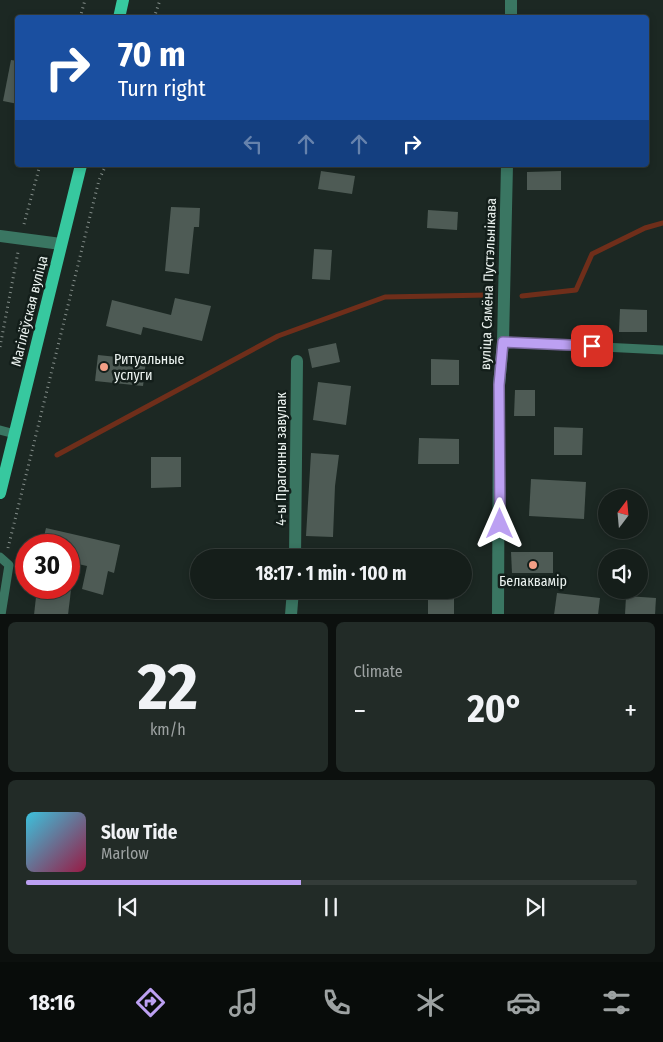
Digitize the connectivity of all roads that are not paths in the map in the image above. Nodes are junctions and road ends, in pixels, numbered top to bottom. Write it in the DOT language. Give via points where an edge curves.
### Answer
graph roads {
  1 [pos="123,0"];
  2 [pos="512,0"];
  3 [pos="120,15"];
  4 [pos="511,15"];
  5 [pos="80,167"];
  6 [pos="507,167"];
  7 [pos="0,236"];
  8 [pos="61,244"];
  9 [pos="503,342"];
  10 [pos="663,350"];
  11 [pos="297,361"];
  12 [pos="0,430"];
  13 [pos="15,434"];
  14 [pos="0,493"];
  15 [pos="295,549"];
  16 [pos="3,558"];
  17 [pos="292,599"];
  18 [pos="0,614"];
  19 [pos="291,614"];
  20 [pos="498,614"];
  1 -- 3 [label="main road"];
  2 -- 4 [label="street"];
  5 -- 8 [label="main road, Магілёўская вуліца"];
  6 -- 9 [label="street, вуліца Сямёна Пустэльнікава"];
  7 -- 8 [label="street"];
  8 -- 13 [label="main road, Магілёўская вуліца"];
  9 -- 10 [label="lane"];
  9 -- 20 [label="street, вуліца Сямёна Пустэльнікава" via="499,385"];
  11 -- 15 [label="street, 4-ы Прагонны завулак"];
  12 -- 13 [label="lane"];
  13 -- 14 [label="main road, Магілёўская вуліца"];
  16 -- 18 [label="lane" via="9,565"];
  17 -- 19 [label="street"];
}
